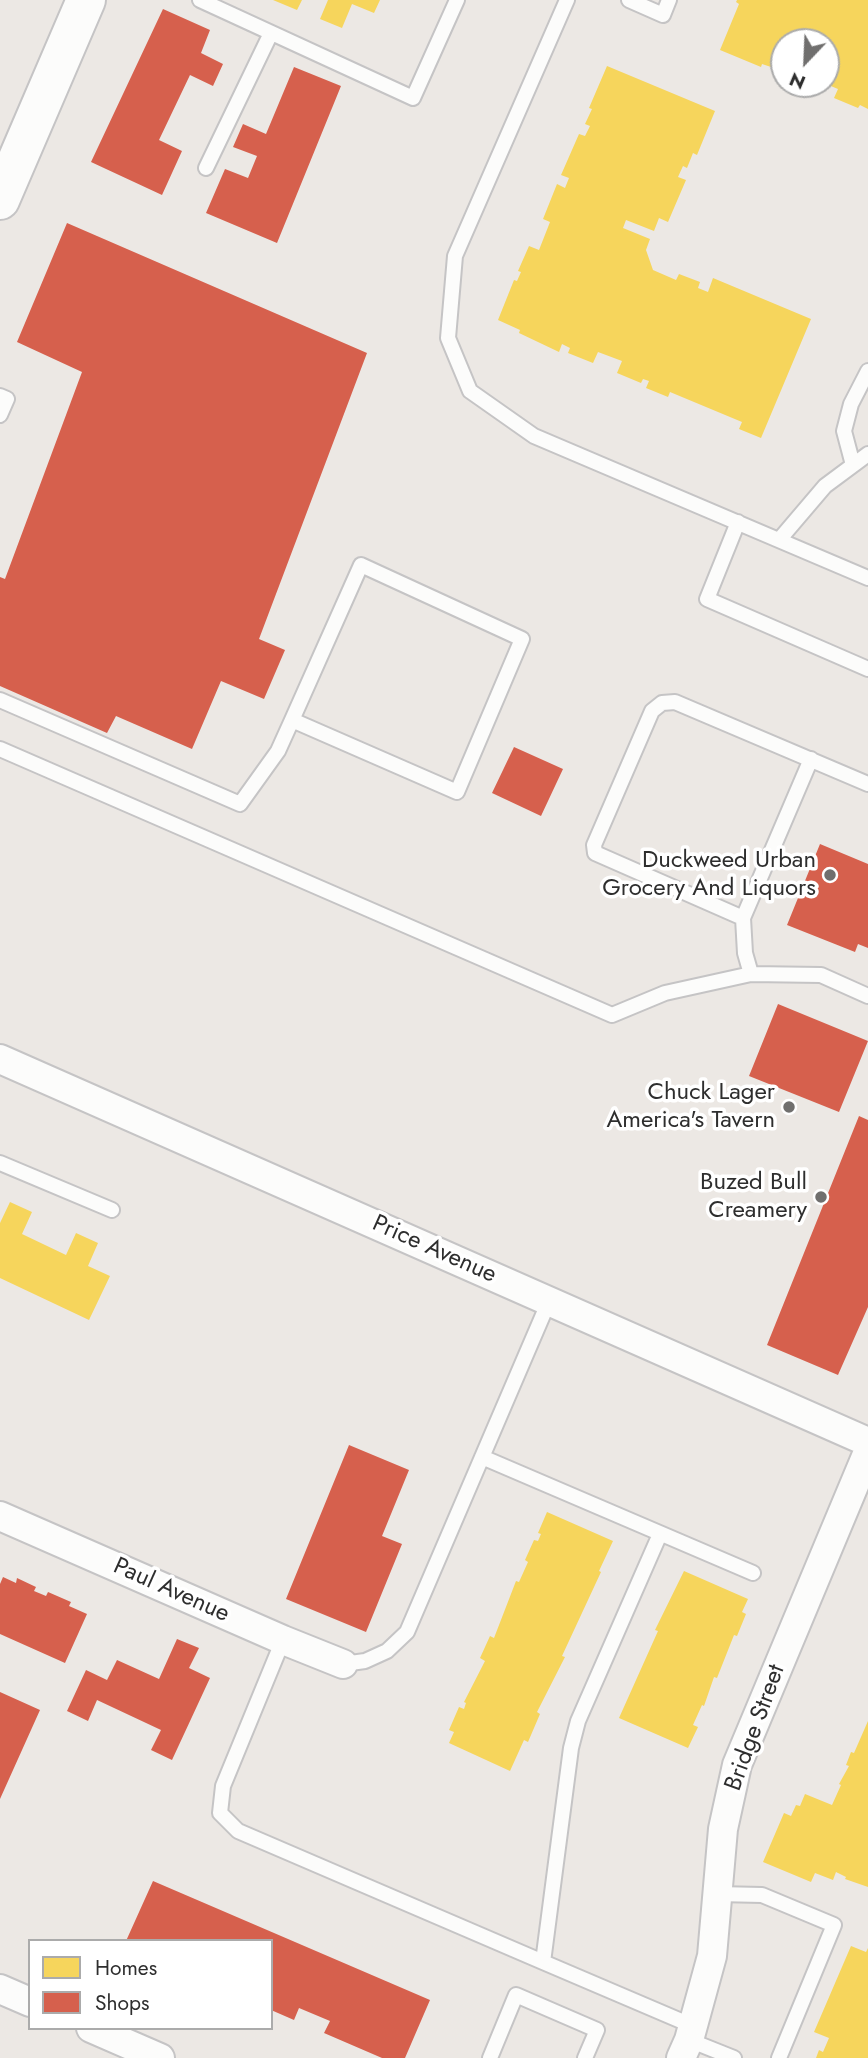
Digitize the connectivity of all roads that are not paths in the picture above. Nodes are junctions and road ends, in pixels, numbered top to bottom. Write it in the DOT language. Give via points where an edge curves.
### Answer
graph roads {
  1 [pos="86,0"];
  2 [pos="200,0"];
  3 [pos="457,0"];
  4 [pos="567,0"];
  5 [pos="629,0"];
  6 [pos="669,0"];
  7 [pos="271,33"];
  8 [pos="206,168"];
  9 [pos="0,201"];
  10 [pos="868,371"];
  11 [pos="0,396"];
  12 [pos="0,415"];
  13 [pos="868,454"];
  14 [pos="853,465"];
  15 [pos="738,522"];
  16 [pos="779,540"];
  17 [pos="868,578"];
  18 [pos="868,669"];
  19 [pos="0,700"];
  20 [pos="292,720"];
  21 [pos="0,749"];
  22 [pos="811,759"];
  23 [pos="868,784"];
  24 [pos="743,918"];
  25 [pos="751,975"];
  26 [pos="865,992"];
  27 [pos="0,1059"];
  28 [pos="0,1163"];
  29 [pos="111,1210"];
  30 [pos="549,1301"];
  31 [pos="868,1442"];
  32 [pos="868,1452"];
  33 [pos="482,1457"];
  34 [pos="0,1517"];
  35 [pos="660,1534"];
  36 [pos="753,1573"];
  37 [pos="283,1640"];
  38 [pos="343,1664"];
  39 [pos="717,1894"];
  40 [pos="543,1962"];
  41 [pos="0,1989"];
  42 [pos="28,2001"];
  43 [pos="96,2030"];
  44 [pos="688,2041"];
  45 [pos="160,2058"];
  46 [pos="490,2058"];
  47 [pos="585,2058"];
  48 [pos="734,2058"];
  49 [pos="779,2058"];
  1 -- 9 [label="street"];
  2 -- 7 [label="lane"];
  3 -- 7 [label="lane" via="414,97"];
  4 -- 15 [label="lane" via="455,256 448,338 470,391 534,436"];
  5 -- 6 [label="lane" via="663,15"];
  7 -- 8 [label="lane"];
  10 -- 14 [label="lane" via="851,404 844,431"];
  11 -- 12 [label="lane" via="7,399"];
  13 -- 14 [label="lane"];
  14 -- 16 [label="lane" via="825,486"];
  15 -- 16 [label="lane"];
  15 -- 18 [label="lane" via="707,599"];
  16 -- 17 [label="lane"];
  19 -- 20 [label="lane" via="240,804 278,751"];
  20 -- 20 [label="lane" via="361,565 522,639 457,792"];
  21 -- 25 [label="lane" via="612,1015 665,993"];
  22 -- 23 [label="lane"];
  22 -- 24 [label="lane"];
  22 -- 24 [label="lane" via="675,702 662,703 652,711 594,845 595,853"];
  24 -- 25 [label="lane"];
  25 -- 26 [label="lane" via="821,975"];
  27 -- 30 [label="street, Price Avenue"];
  28 -- 29 [label="lane"];
  30 -- 31 [label="street, Price Avenue"];
  30 -- 33 [label="lane"];
  32 -- 39 [label="street, Bridge Street" via="737,1765 723,1829"];
  33 -- 35 [label="lane"];
  33 -- 38 [label="lane" via="407,1632 387,1651"];
  34 -- 37 [label="street, Paul Avenue"];
  35 -- 36 [label="lane"];
  35 -- 40 [label="lane" via="578,1721"];
  37 -- 38 [label="street, Paul Avenue"];
  37 -- 40 [label="lane" via="223,1786 220,1813 238,1831"];
  39 -- 44 [label="street, Bridge Street" via="712,1956"];
  39 -- 49 [label="lane" via="762,1895 834,1925"];
  40 -- 44 [label="lane"];
  41 -- 42 [label="street"];
  43 -- 45 [label="street"];
  44 -- 48 [label="lane"];
  46 -- 47 [label="lane" via="516,1995 597,2030"];
}
